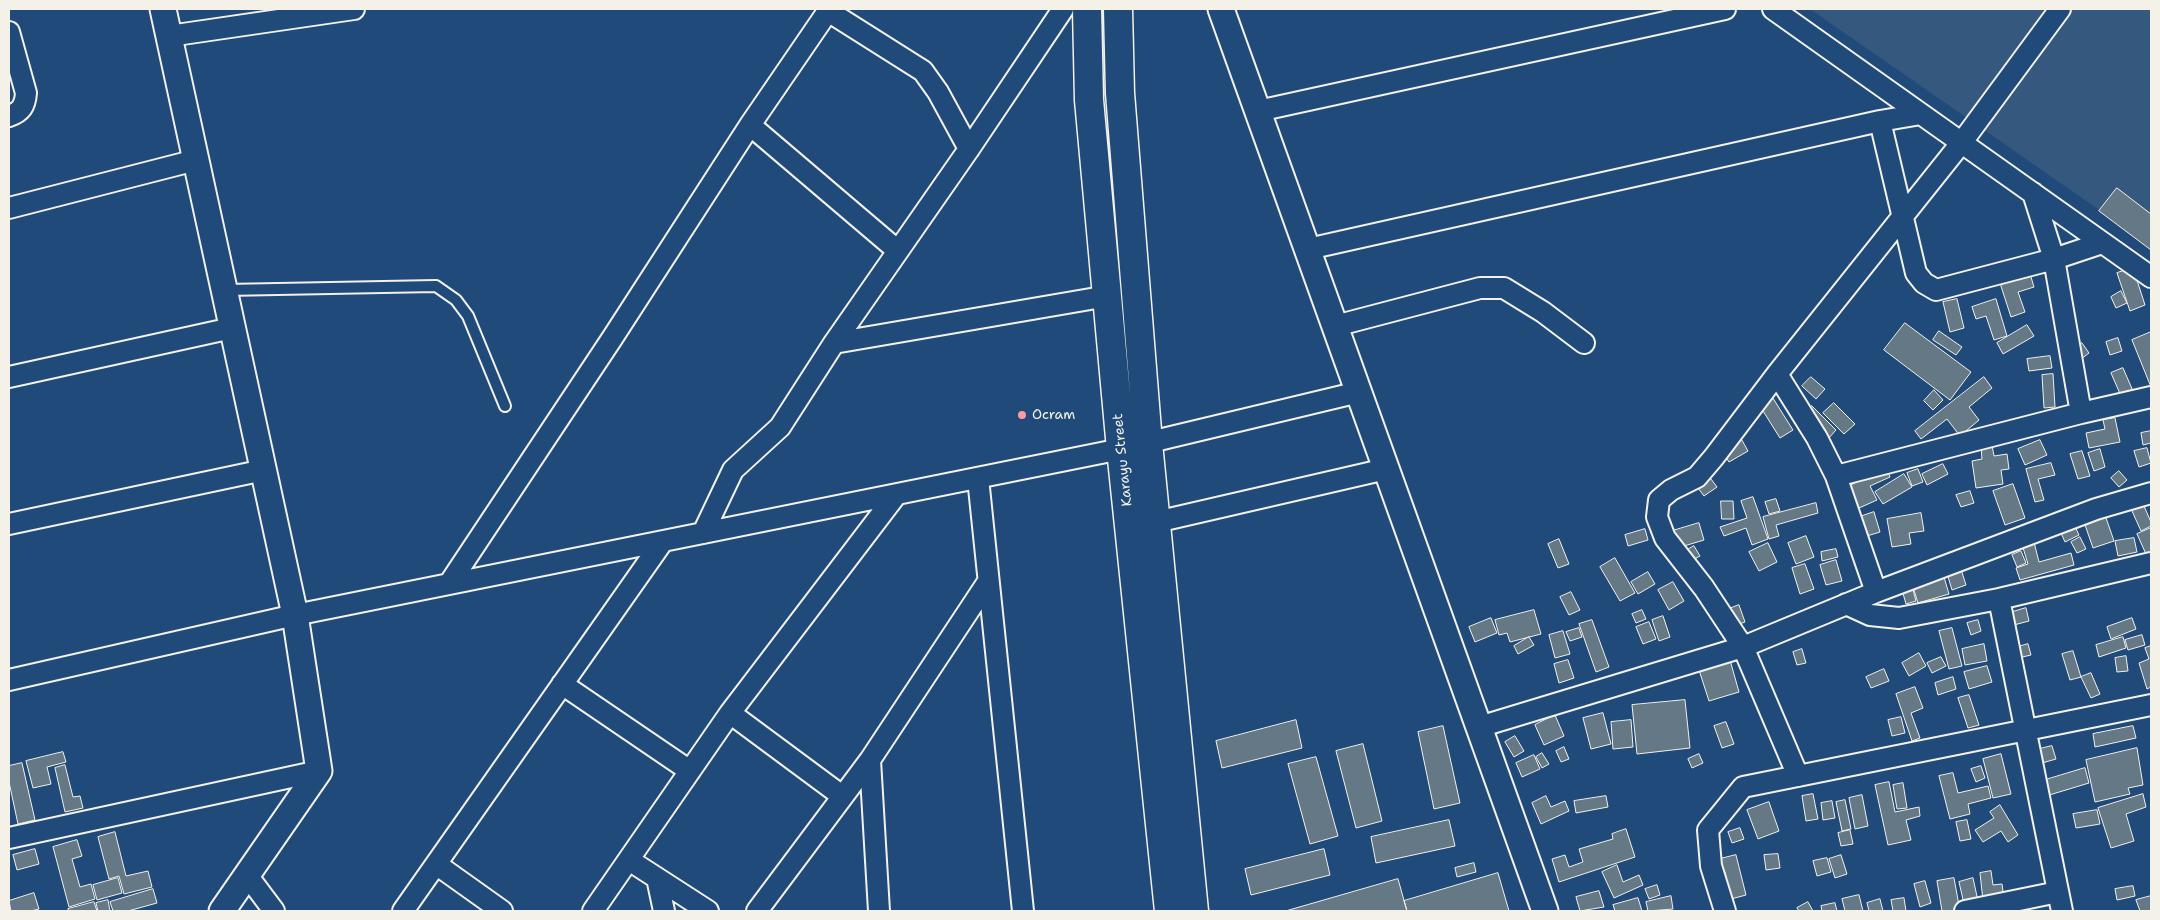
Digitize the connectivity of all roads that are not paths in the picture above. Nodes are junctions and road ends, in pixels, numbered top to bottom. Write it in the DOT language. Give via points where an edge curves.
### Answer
graph roads {
  1 [pos="163,9"];
  2 [pos="354,9"];
  3 [pos="1063,9"];
  4 [pos="1087,9"];
  5 [pos="1118,9"];
  6 [pos="1221,9"];
  7 [pos="1725,9"];
  8 [pos="1773,9"];
  9 [pos="2060,9"];
  10 [pos="9,32"];
  11 [pos="169,36"];
  12 [pos="1258,111"];
  13 [pos="1921,114"];
  14 [pos="9,116"];
  15 [pos="1880,121"];
  16 [pos="750,125"];
  17 [pos="1962,142"];
  18 [pos="969,149"];
  19 [pos="196,160"];
  20 [pos="2033,193"];
  21 [pos="9,208"];
  22 [pos="1904,215"];
  23 [pos="2102,243"];
  24 [pos="1308,249"];
  25 [pos="898,251"];
  26 [pos="2054,259"];
  27 [pos="2151,278"];
  28 [pos="224,290"];
  29 [pos="1108,296"];
  30 [pos="1335,326"];
  31 [pos="232,328"];
  32 [pos="834,343"];
  33 [pos="1584,343"];
  34 [pos="1777,374"];
  35 [pos="9,376"];
  36 [pos="1359,392"];
  37 [pos="2151,397"];
  38 [pos="505,406"];
  39 [pos="2081,413"];
  40 [pos="1148,443"];
  41 [pos="1121,449"];
  42 [pos="1386,469"];
  43 [pos="264,470"];
  44 [pos="1836,476"];
  45 [pos="978,478"];
  46 [pos="2151,493"];
  47 [pos="896,495"];
  48 [pos="1156,522"];
  49 [pos="9,524"];
  50 [pos="703,533"];
  51 [pos="663,541"];
  52 [pos="2151,563"];
  53 [pos="987,583"];
  54 [pos="449,584"];
  55 [pos="1876,592"];
  56 [pos="1999,599"];
  57 [pos="1846,604"];
  58 [pos="296,615"];
  59 [pos="1743,647"];
  60 [pos="9,680"];
  61 [pos="562,684"];
  62 [pos="2151,705"];
  63 [pos="730,713"];
  64 [pos="1479,728"];
  65 [pos="2026,730"];
  66 [pos="870,760"];
  67 [pos="319,771"];
  68 [pos="690,771"];
  69 [pos="1798,776"];
  70 [pos="842,796"];
  71 [pos="9,838"];
  72 [pos="629,860"];
  73 [pos="436,864"];
  74 [pos="247,875"];
  75 [pos="657,878"];
  76 [pos="2058,892"];
  77 [pos="222,911"];
  78 [pos="274,911"];
  79 [pos="403,911"];
  80 [pos="502,911"];
  81 [pos="593,911"];
  82 [pos="664,911"];
  83 [pos="708,911"];
  84 [pos="757,911"];
  85 [pos="879,911"];
  86 [pos="1022,911"];
  87 [pos="1169,911"];
  88 [pos="1194,911"];
  89 [pos="1545,911"];
  90 [pos="1725,911"];
  91 [pos="1964,911"];
  92 [pos="2062,911"];
  1 -- 11 [label="street"];
  2 -- 11 [label="street"];
  3 -- 18 [label="street"];
  4 -- 29 [label="main road, Karayu Street" via="1089,100"];
  5 -- 40 [label="main road, Karayu Street" via="1120,93"];
  6 -- 12 [label="street"];
  7 -- 12 [label="street"];
  8 -- 13 [label="street"];
  9 -- 17 [label="street"];
  10 -- 14 [label="street" via="26,102 16,114"];
  11 -- 19 [label="street"];
  12 -- 24 [label="street"];
  13 -- 15 [label="street"];
  13 -- 17 [label="street"];
  15 -- 22 [label="street"];
  15 -- 24 [label="street"];
  16 -- 18 [label="street" via="828,11 923,71"];
  16 -- 25 [label="street"];
  16 -- 54 [label="street" via="614,337"];
  17 -- 20 [label="street"];
  17 -- 22 [label="street"];
  18 -- 25 [label="street"];
  19 -- 21 [label="street"];
  19 -- 28 [label="street"];
  20 -- 23 [label="street"];
  20 -- 26 [label="street"];
  22 -- 26 [label="street" via="1916,273 1924,284 1936,290"];
  22 -- 34 [label="street"];
  23 -- 26 [label="street"];
  23 -- 27 [label="street"];
  24 -- 30 [label="street"];
  25 -- 32 [label="street"];
  26 -- 39 [label="street"];
  28 -- 31 [label="street"];
  28 -- 38 [label="lane" via="436,286 456,300 468,316"];
  29 -- 32 [label="street"];
  29 -- 41 [label="main road, Karayu Street"];
  30 -- 33 [label="street" via="1480,288 1504,288"];
  30 -- 36 [label="street"];
  31 -- 35 [label="street"];
  31 -- 43 [label="street"];
  32 -- 50 [label="street" via="780,427 733,470"];
  34 -- 44 [label="street" via="1817,438"];
  34 -- 59 [label="street" via="1697,477 1659,500 1657,517 1665,538 1704,588"];
  36 -- 40 [label="street"];
  36 -- 42 [label="street"];
  37 -- 39 [label="street"];
  39 -- 44 [label="street"];
  40 -- 41 [label="street"];
  40 -- 48 [label="main road, Karayu Street"];
  41 -- 45 [label="street"];
  41 -- 87 [label="main road, Karayu Street"];
  42 -- 48 [label="street"];
  42 -- 64 [label="street"];
  43 -- 49 [label="street"];
  43 -- 58 [label="street"];
  44 -- 55 [label="street"];
  45 -- 47 [label="street"];
  45 -- 53 [label="street"];
  46 -- 55 [label="street" via="2096,509"];
  47 -- 50 [label="street"];
  47 -- 63 [label="street"];
  48 -- 88 [label="main road, Karayu Street"];
  50 -- 51 [label="street"];
  51 -- 54 [label="street"];
  51 -- 61 [label="street"];
  52 -- 56 [label="street"];
  53 -- 66 [label="street"];
  53 -- 86 [label="street"];
  54 -- 58 [label="street"];
  55 -- 57 [label="street"];
  56 -- 57 [label="street" via="1898,618 1870,615"];
  56 -- 65 [label="street"];
  57 -- 59 [label="street"];
  58 -- 60 [label="street"];
  58 -- 67 [label="street"];
  59 -- 64 [label="street"];
  59 -- 69 [label="street"];
  61 -- 68 [label="street"];
  61 -- 73 [label="street"];
  62 -- 65 [label="street"];
  63 -- 68 [label="street"];
  63 -- 70 [label="street"];
  64 -- 89 [label="street"];
  65 -- 69 [label="street"];
  65 -- 76 [label="street"];
  66 -- 70 [label="street"];
  66 -- 85 [label="street"];
  67 -- 71 [label="street"];
  67 -- 74 [label="street"];
  68 -- 72 [label="street"];
  69 -- 90 [label="street" via="1743,787 1708,830 1712,866"];
  70 -- 84 [label="street"];
  72 -- 75 [label="street"];
  72 -- 81 [label="street"];
  73 -- 79 [label="street"];
  73 -- 80 [label="street"];
  74 -- 77 [label="street"];
  74 -- 78 [label="street"];
  75 -- 82 [label="street"];
  75 -- 83 [label="street"];
  76 -- 91 [label="street"];
  76 -- 92 [label="street"];
}
